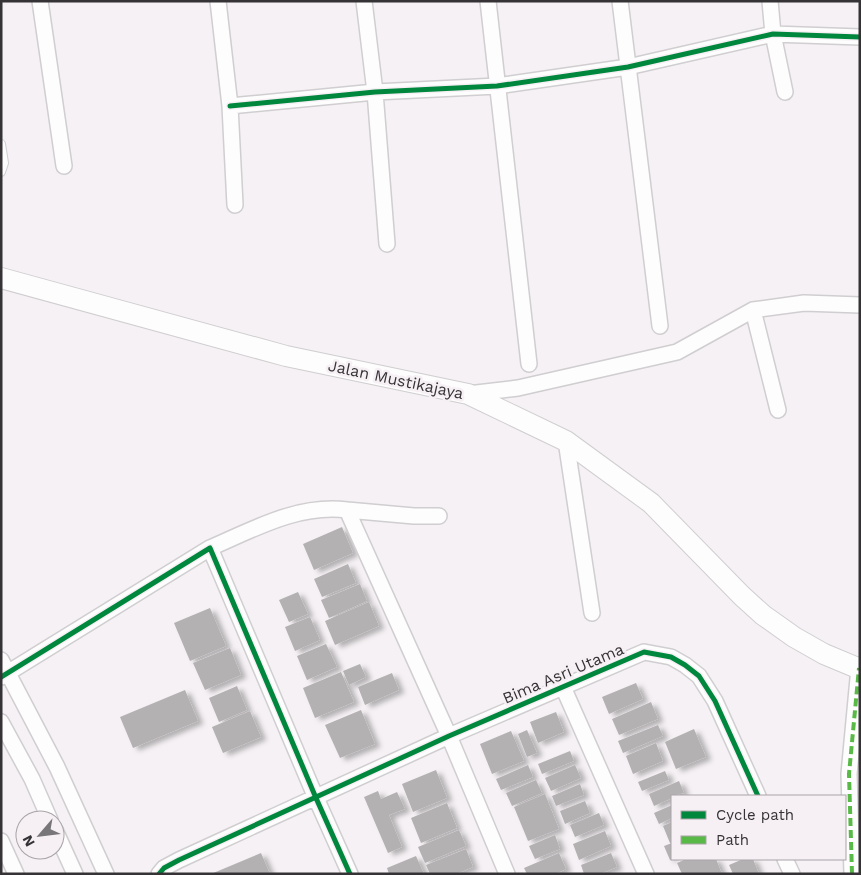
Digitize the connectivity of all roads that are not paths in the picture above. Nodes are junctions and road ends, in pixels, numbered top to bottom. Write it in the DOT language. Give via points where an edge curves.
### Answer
graph roads {
  1 [pos="40,1"];
  2 [pos="218,1"];
  3 [pos="364,1"];
  4 [pos="488,1"];
  5 [pos="620,1"];
  6 [pos="770,1"];
  7 [pos="773,34"];
  8 [pos="860,37"];
  9 [pos="628,67"];
  10 [pos="497,86"];
  11 [pos="375,92"];
  12 [pos="785,92"];
  13 [pos="230,106"];
  14 [pos="1,144"];
  15 [pos="64,166"];
  16 [pos="1,172"];
  17 [pos="235,205"];
  18 [pos="387,244"];
  19 [pos="1,278"];
  20 [pos="860,305"];
  21 [pos="754,310"];
  22 [pos="660,326"];
  23 [pos="529,364"];
  24 [pos="468,394"];
  25 [pos="778,410"];
  26 [pos="566,440"];
  27 [pos="347,510"];
  28 [pos="439,516"];
  29 [pos="210,548"];
  30 [pos="592,613"];
  31 [pos="859,669"];
  32 [pos="4,670"];
  33 [pos="563,687"];
  34 [pos="1,722"];
  35 [pos="449,736"];
  36 [pos="758,795"];
  37 [pos="316,798"];
  38 [pos="46,810"];
  39 [pos="1,841"];
  40 [pos="65,852"];
  41 [pos="785,860"];
  42 [pos="16,874"];
  43 [pos="75,874"];
  44 [pos="106,874"];
  45 [pos="159,874"];
  46 [pos="350,874"];
  47 [pos="507,874"];
  48 [pos="646,874"];
  49 [pos="792,874"];
  50 [pos="852,874"];
  1 -- 15 [label="street"];
  2 -- 13 [label="street"];
  3 -- 11 [label="street"];
  4 -- 10 [label="street"];
  5 -- 9 [label="street"];
  6 -- 7 [label="street"];
  7 -- 8 [label="street"];
  7 -- 9 [label="street"];
  7 -- 12 [label="street"];
  9 -- 10 [label="street"];
  9 -- 22 [label="street"];
  10 -- 11 [label="street"];
  10 -- 23 [label="street"];
  11 -- 13 [label="street"];
  11 -- 18 [label="street"];
  13 -- 17 [label="street"];
  14 -- 16 [label="lane" via="4,163"];
  19 -- 24 [label="main road, Jalan Mustikajaya" via="286,356"];
  20 -- 21 [label="street" via="804,303"];
  21 -- 24 [label="street" via="677,352 518,388"];
  21 -- 25 [label="street"];
  24 -- 26 [label="main road, Jalan Mustikajaya"];
  26 -- 30 [label="street"];
  26 -- 31 [label="main road, Jalan Mustikajaya" via="651,503 763,614 794,637"];
  27 -- 28 [label="street"];
  27 -- 29 [label="street" via="333,508 299,512"];
  27 -- 35 [label="street"];
  29 -- 32 [label="street"];
  29 -- 37 [label="street"];
  31 -- 50 [label="street" via="849,774"];
  32 -- 44 [label="street" via="57,767"];
  33 -- 35 [label="street, Bima Asri Utama"];
  33 -- 36 [label="street, Bima Asri Utama" via="644,652 671,657 685,664 699,676 715,701"];
  33 -- 48 [label="street"];
  34 -- 38 [label="street"];
  35 -- 37 [label="street, Bima Asri Utama"];
  35 -- 47 [label="street"];
  37 -- 45 [label="street, Bima Asri Utama" via="179,860"];
  37 -- 46 [label="street"];
  39 -- 42 [label="street"];
  40 -- 43 [label="street"];
  41 -- 49 [label="street"];
}
